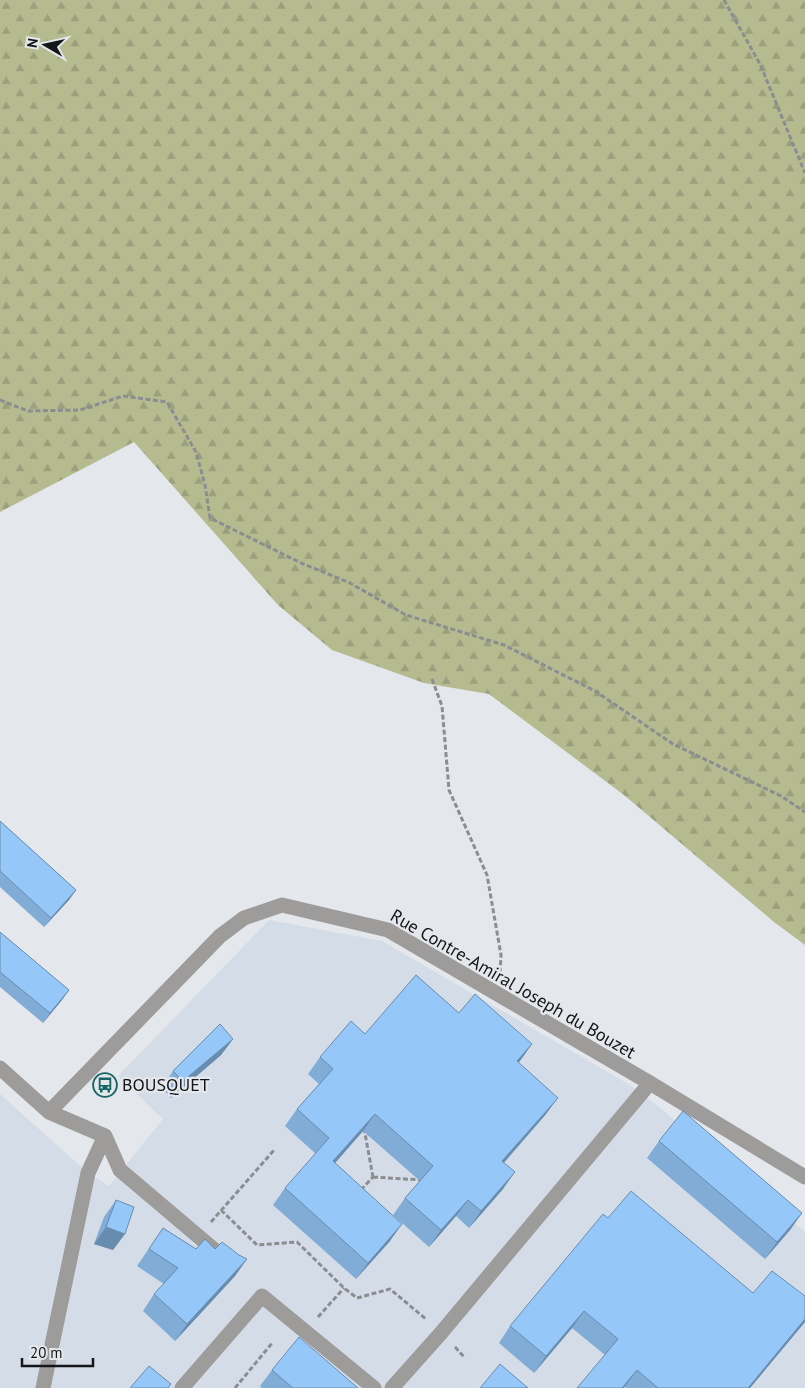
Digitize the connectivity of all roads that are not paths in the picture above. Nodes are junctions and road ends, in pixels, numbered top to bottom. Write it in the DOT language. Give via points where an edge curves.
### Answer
graph roads {
  1 [pos="0,1068"];
  2 [pos="650,1083"];
  3 [pos="49,1112"];
  4 [pos="105,1136"];
  5 [pos="805,1177"];
  6 [pos="226,1259"];
  7 [pos="43,1388"];
  8 [pos="182,1388"];
  9 [pos="374,1388"];
  10 [pos="392,1388"];
  1 -- 3 [label="street"];
  2 -- 3 [label="street, Rue Contre-Amiral Joseph du Bouzet" via="388,930 282,905 244,918 220,936"];
  2 -- 5 [label="street, Rue Contre-Amiral Joseph du Bouzet"];
  2 -- 10 [label="street"];
  3 -- 4 [label="street"];
  4 -- 6 [label="street" via="120,1170"];
  4 -- 7 [label="street" via="88,1173"];
  8 -- 9 [label="street" via="262,1296"];
}
